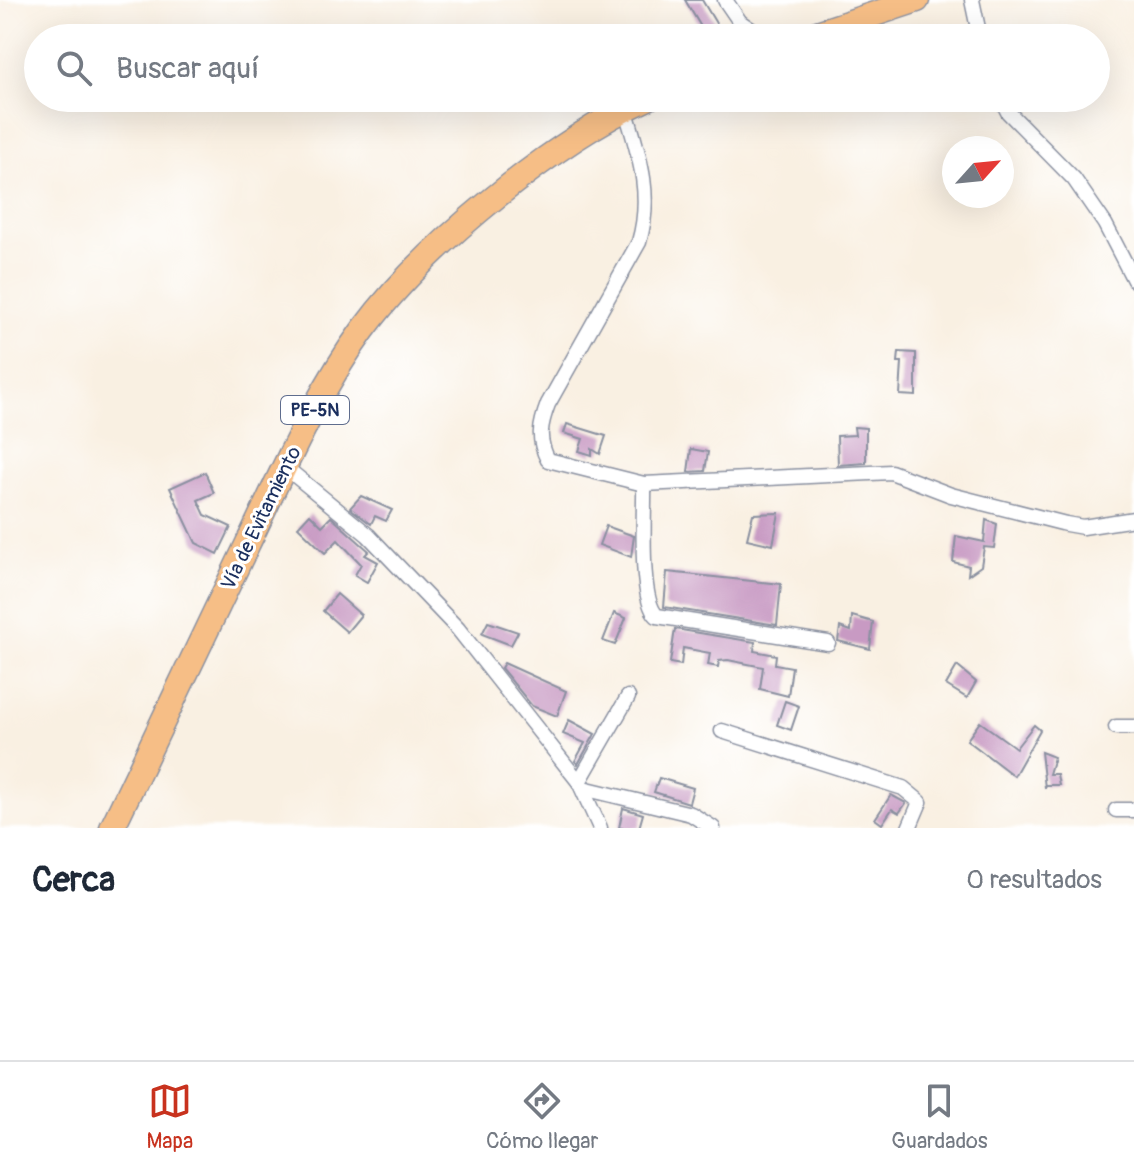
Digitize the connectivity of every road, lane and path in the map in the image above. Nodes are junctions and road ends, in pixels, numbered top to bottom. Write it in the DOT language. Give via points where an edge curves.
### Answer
graph roads {
  1 [pos="725,0"];
  2 [pos="917,0"];
  3 [pos="972,0"];
  4 [pos="743,24"];
  5 [pos="844,24"];
  6 [pos="977,24"];
  7 [pos="619,112"];
  8 [pos="626,112"];
  9 [pos="1008,112"];
  10 [pos="1134,280"];
  11 [pos="285,467"];
  12 [pos="644,484"];
  13 [pos="1134,519"];
  14 [pos="828,643"];
  15 [pos="628,697"];
  16 [pos="1116,727"];
  17 [pos="1134,727"];
  18 [pos="722,731"];
  19 [pos="581,785"];
  20 [pos="1116,810"];
  21 [pos="1134,810"];
  22 [pos="112,828"];
  23 [pos="600,828"];
  24 [pos="713,828"];
  25 [pos="909,828"];
  1 -- 4 [label="street"];
  2 -- 5 [label="highway"];
  3 -- 6 [label="street"];
  7 -- 11 [label="highway, Vía de Evitamiento / PE-5N" via="514,182 424,261 363,329"];
  8 -- 12 [label="street" via="646,180 647,215 639,242 548,404 539,432 548,460"];
  9 -- 10 [label="street" via="1074,179"];
  11 -- 19 [label="street" via="368,535 458,629"];
  11 -- 22 [label="highway, Vía de Evitamiento / PE-5N"];
  12 -- 13 [label="street" via="891,472 951,495 1066,524 1083,527"];
  12 -- 14 [label="street" via="646,587 657,616"];
  15 -- 19 [label="street"];
  16 -- 17 [label="street"];
  18 -- 25 [label="street" via="903,788 920,802"];
  19 -- 23 [label="street"];
  19 -- 24 [label="street" via="691,814"];
  20 -- 21 [label="street"];
}
